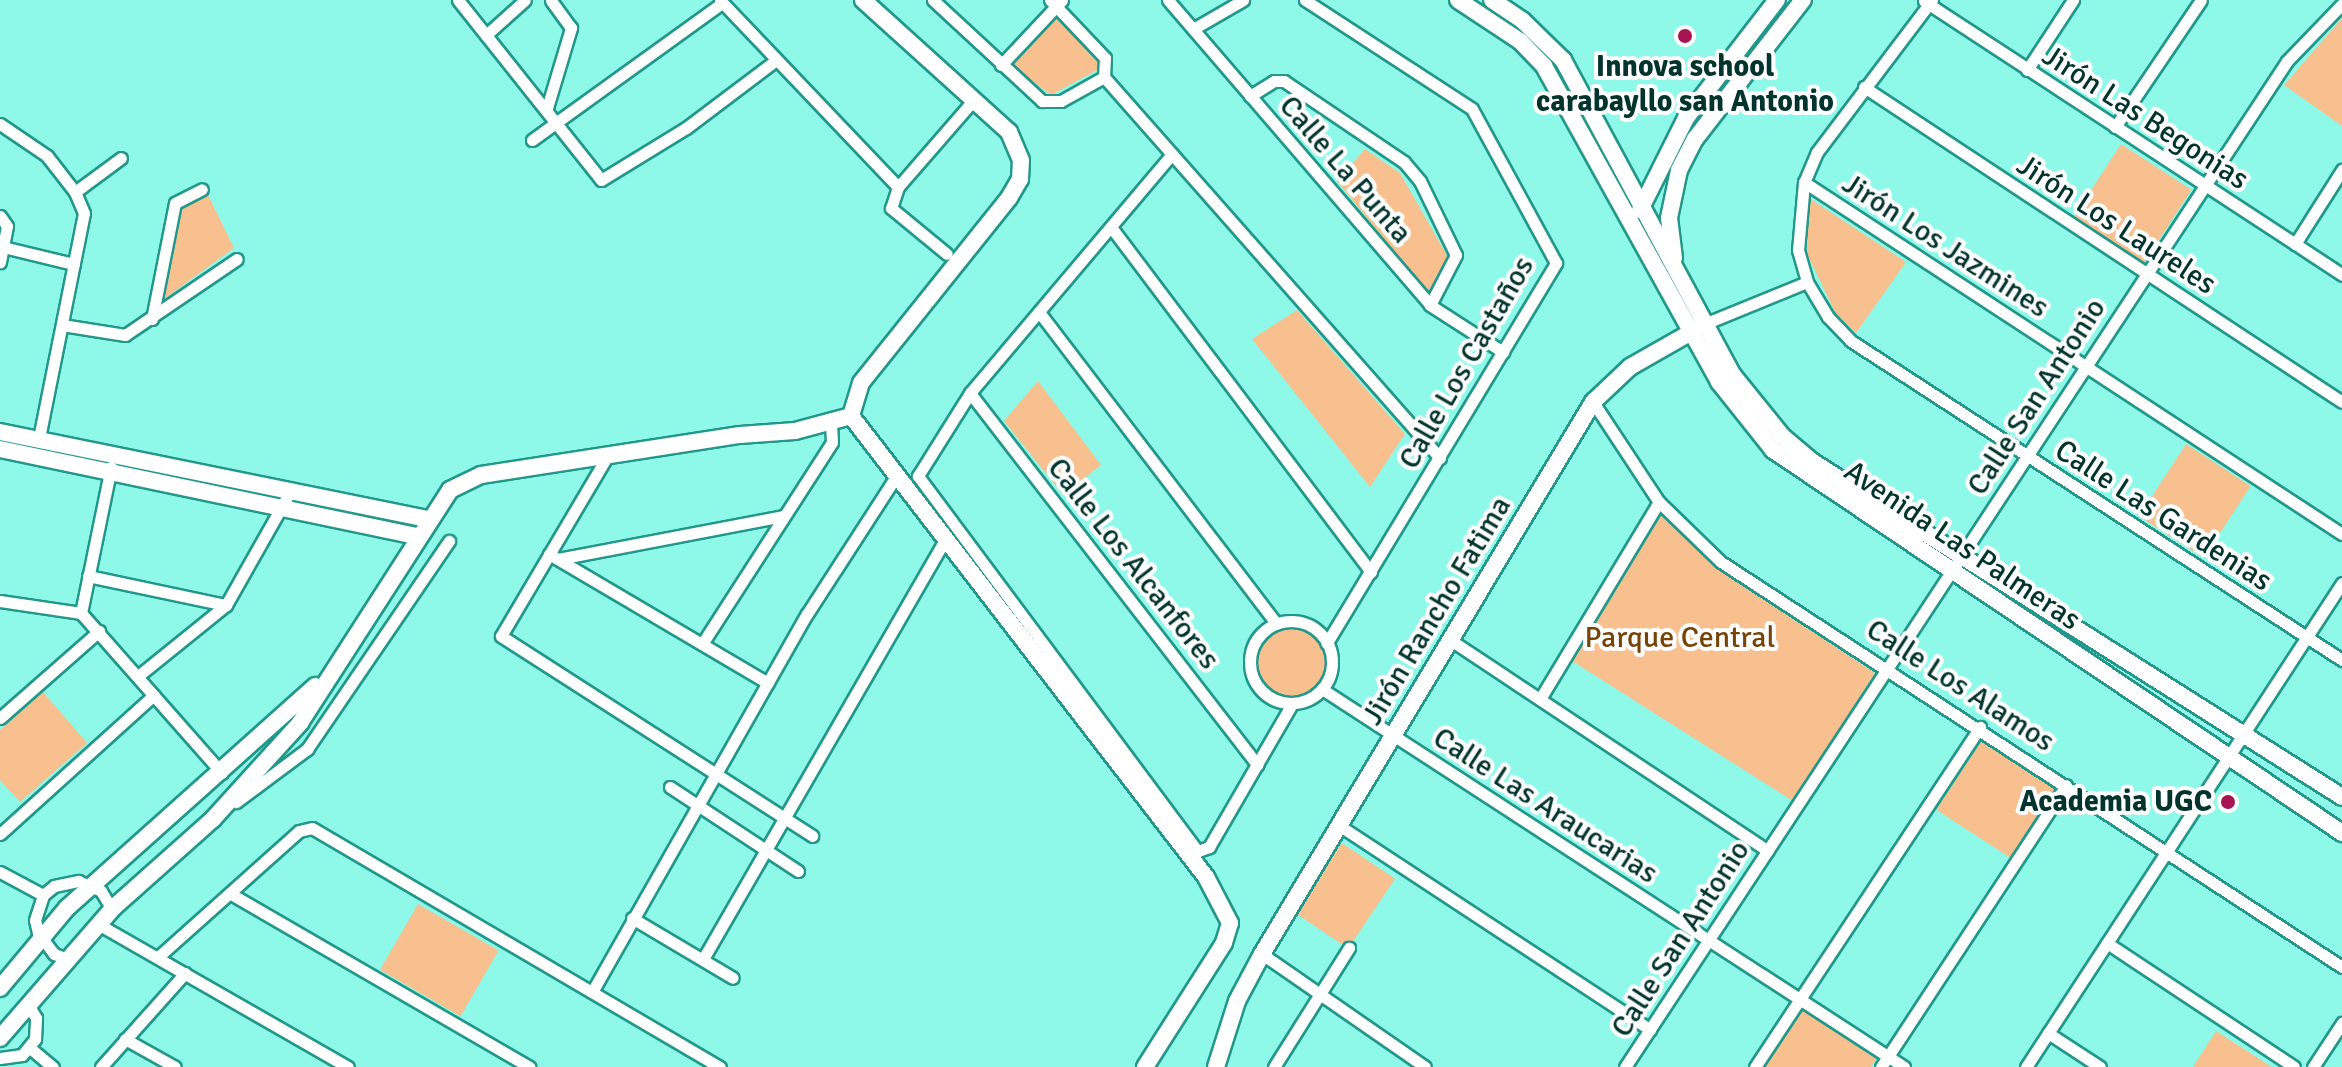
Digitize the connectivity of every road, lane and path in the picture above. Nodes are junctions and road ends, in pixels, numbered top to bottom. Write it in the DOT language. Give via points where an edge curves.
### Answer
graph roads {
  1 [pos="458,0"];
  2 [pos="525,0"];
  3 [pos="551,0"];
  4 [pos="863,0"];
  5 [pos="933,0"];
  6 [pos="1168,0"];
  7 [pos="1243,0"];
  8 [pos="1305,0"];
  9 [pos="1458,0"];
  10 [pos="1492,0"];
  11 [pos="1777,0"];
  12 [pos="1803,0"];
  13 [pos="2073,0"];
  14 [pos="2201,0"];
  15 [pos="1056,1"];
  16 [pos="1928,1"];
  17 [pos="721,2"];
  18 [pos="2342,4"];
  19 [pos="1514,6"];
  20 [pos="1193,29"];
  21 [pos="1534,30"];
  22 [pos="486,35"];
  23 [pos="1520,41"];
  24 [pos="1563,60"];
  25 [pos="775,61"];
  26 [pos="1001,65"];
  27 [pos="1547,70"];
  28 [pos="2027,70"];
  29 [pos="1104,77"];
  30 [pos="1864,87"];
  31 [pos="1250,96"];
  32 [pos="972,102"];
  33 [pos="547,108"];
  34 [pos="559,121"];
  35 [pos="0,124"];
  36 [pos="2115,127"];
  37 [pos="532,140"];
  38 [pos="1172,154"];
  39 [pos="121,158"];
  40 [pos="2342,170"];
  41 [pos="1804,182"];
  42 [pos="2205,186"];
  43 [pos="898,187"];
  44 [pos="202,189"];
  45 [pos="75,192"];
  46 [pos="1641,205"];
  47 [pos="0,216"];
  48 [pos="1634,226"];
  49 [pos="1111,227"];
  50 [pos="2295,244"];
  51 [pos="3,247"];
  52 [pos="947,254"];
  53 [pos="237,259"];
  54 [pos="0,262"];
  55 [pos="74,264"];
  56 [pos="1676,271"];
  57 [pos="2147,274"];
  58 [pos="2342,275"];
  59 [pos="1807,282"];
  60 [pos="1430,305"];
  61 [pos="1039,312"];
  62 [pos="152,319"];
  63 [pos="62,325"];
  64 [pos="1697,328"];
  65 [pos="1503,352"];
  66 [pos="2087,366"];
  67 [pos="970,393"];
  68 [pos="1593,402"];
  69 [pos="2342,402"];
  70 [pos="851,416"];
  71 [pos="831,423"];
  72 [pos="0,432"];
  73 [pos="39,439"];
  74 [pos="0,449"];
  75 [pos="114,455"];
  76 [pos="608,455"];
  77 [pos="2027,456"];
  78 [pos="1440,458"];
  79 [pos="110,472"];
  80 [pos="895,478"];
  81 [pos="285,499"];
  82 [pos="1659,502"];
  83 [pos="784,516"];
  84 [pos="429,519"];
  85 [pos="2342,534"];
  86 [pos="418,536"];
  87 [pos="449,541"];
  88 [pos="944,541"];
  89 [pos="1962,555"];
  90 [pos="554,557"];
  91 [pos="1953,571"];
  92 [pos="1371,572"];
  93 [pos="88,576"];
  94 [pos="2342,583"];
  95 [pos="1,600"];
  96 [pos="226,605"];
  97 [pos="81,613"];
  98 [pos="1277,624"];
  99 [pos="99,631"];
  100 [pos="2307,637"];
  101 [pos="1452,641"];
  102 [pos="1327,643"];
  103 [pos="702,644"];
  104 [pos="2342,660"];
  105 [pos="1889,667"];
  106 [pos="331,671"];
  107 [pos="138,676"];
  108 [pos="768,683"];
  109 [pos="1322,689"];
  110 [pos="154,695"];
  111 [pos="1540,699"];
  112 [pos="1292,704"];
  113 [pos="0,718"];
  114 [pos="1980,727"];
  115 [pos="2244,733"];
  116 [pos="1394,737"];
  117 [pos="2228,758"];
  118 [pos="1258,765"];
  119 [pos="717,771"];
  120 [pos="222,773"];
  121 [pos="2066,785"];
  122 [pos="670,787"];
  123 [pos="2342,797"];
  124 [pos="697,805"];
  125 [pos="783,816"];
  126 [pos="213,819"];
  127 [pos="1340,826"];
  128 [pos="2342,833"];
  129 [pos="0,834"];
  130 [pos="812,836"];
  131 [pos="765,849"];
  132 [pos="1768,851"];
  133 [pos="2167,851"];
  134 [pos="798,871"];
  135 [pos="0,872"];
  136 [pos="93,886"];
  137 [pos="231,894"];
  138 [pos="43,895"];
  139 [pos="112,909"];
  140 [pos="632,918"];
  141 [pos="98,924"];
  142 [pos="40,937"];
  143 [pos="1709,941"];
  144 [pos="2107,943"];
  145 [pos="1349,948"];
  146 [pos="1262,954"];
  147 [pos="158,957"];
  148 [pos="67,959"];
  149 [pos="703,959"];
  150 [pos="2342,967"];
  151 [pos="185,973"];
  152 [pos="733,978"];
  153 [pos="0,988"];
  154 [pos="592,992"];
  155 [pos="1320,994"];
  156 [pos="1800,1000"];
  157 [pos="28,1004"];
  158 [pos="2342,1023"];
  159 [pos="1650,1030"];
  160 [pos="2048,1033"];
  161 [pos="0,1038"];
  162 [pos="125,1039"];
  163 [pos="30,1048"];
  164 [pos="0,1058"];
  165 [pos="1885,1062"];
  166 [pos="53,1067"];
  167 [pos="101,1067"];
  168 [pos="175,1067"];
  169 [pos="348,1067"];
  170 [pos="529,1067"];
  171 [pos="720,1067"];
  172 [pos="1145,1067"];
  173 [pos="1216,1067"];
  174 [pos="1274,1067"];
  175 [pos="1425,1067"];
  176 [pos="1625,1067"];
  177 [pos="1755,1067"];
  178 [pos="1904,1067"];
  179 [pos="2026,1067"];
  180 [pos="2100,1067"];
  181 [pos="2294,1067"];
  182 [pos="2313,1067"];
  1 -- 22 [label="street"];
  2 -- 22 [label="street"];
  3 -- 33 [label="street" via="571,28"];
  4 -- 32 [label="street"];
  5 -- 26 [label="street"];
  6 -- 20 [label="street, Calle La Punta"];
  7 -- 20 [label="street"];
  8 -- 65 [label="street, Calle Los Castaños" via="1472,109 1556,263"];
  9 -- 23 [label="street, Avenida Las Palmeras"];
  10 -- 19 [label="street, Avenida Las Palmeras"];
  11 -- 46 [label="street" via="1686,118"];
  12 -- 56 [label="street" via="1695,139 1679,170 1669,218"];
  13 -- 28 [label="street"];
  14 -- 36 [label="street"];
  15 -- 26 [label="street"];
  15 -- 29 [label="street" via="1105,58"];
  16 -- 28 [label="street, Jirón Las Begonias"];
  16 -- 30 [label="street, Calle Las Gardenias"];
  17 -- 25 [label="street"];
  17 -- 34 [label="street" via="678,40"];
  18 -- 42 [label="street, Calle San Antonio" via="2287,61"];
  19 -- 21 [label="street, Avenida Las Palmeras"];
  20 -- 31 [label="street, Calle La Punta"];
  21 -- 23 [label="street"];
  21 -- 24 [label="street, Avenida Las Palmeras"];
  22 -- 33 [label="street"];
  23 -- 27 [label="street, Avenida Las Palmeras"];
  24 -- 27 [label="street"];
  24 -- 46 [label="street, Avenida Las Palmeras"];
  25 -- 34 [label="street" via="606,180 595,175"];
  25 -- 43 [label="street"];
  26 -- 29 [label="street" via="1051,104"];
  27 -- 48 [label="street, Avenida Las Palmeras"];
  28 -- 36 [label="street, Jirón Las Begonias"];
  29 -- 38 [label="street"];
  30 -- 41 [label="street, Calle Las Gardenias" via="1817,152"];
  30 -- 57 [label="street, Jirón Los Laureles"];
  31 -- 60 [label="street, Calle La Punta"];
  31 -- 60 [label="street" via="1274,81 1284,81 1404,162 1420,181 1456,255"];
  32 -- 43 [label="street"];
  32 -- 70 [label="street" via="1017,145 1020,179 861,383"];
  33 -- 34 [label="street"];
  34 -- 37 [label="street"];
  35 -- 45 [label="street" via="31,141"];
  36 -- 42 [label="street, Jirón Las Begonias"];
  38 -- 49 [label="street"];
  38 -- 78 [label="street"];
  39 -- 45 [label="street"];
  40 -- 50 [label="street"];
  41 -- 59 [label="street, Calle Las Gardenias" via="1797,239"];
  41 -- 66 [label="street, Jirón Los Jazmines"];
  42 -- 50 [label="street, Jirón Las Begonias"];
  42 -- 57 [label="street, Calle San Antonio"];
  43 -- 52 [label="street" via="891,208"];
  44 -- 62 [label="street" via="175,203"];
  45 -- 55 [label="street" via="84,213"];
  46 -- 48 [label="street"];
  46 -- 56 [label="street, Avenida Las Palmeras"];
  47 -- 51 [label="street" via="7,226"];
  48 -- 64 [label="street, Avenida Las Palmeras"];
  49 -- 61 [label="street"];
  49 -- 92 [label="street"];
  50 -- 58 [label="street, Jirón Las Begonias"];
  51 -- 54 [label="street"];
  51 -- 55 [label="street"];
  53 -- 62 [label="street"];
  55 -- 63 [label="street"];
  56 -- 64 [label="street, Avenida Las Palmeras"];
  57 -- 66 [label="street, Calle San Antonio"];
  57 -- 69 [label="street, Jirón Los Laureles"];
  59 -- 64 [label="street, Jirón Rancho Fatima"];
  59 -- 77 [label="street, Calle Las Gardenias" via="1828,317 1851,341"];
  60 -- 65 [label="street, Calle La Punta"];
  61 -- 67 [label="street"];
  61 -- 98 [label="street"];
  62 -- 63 [label="street" via="125,335"];
  63 -- 73 [label="street"];
  64 -- 68 [label="street, Jirón Rancho Fatima" via="1630,367"];
  64 -- 89 [label="street, Avenida Las Palmeras" via="1783,437 1813,462"];
  64 -- 91 [label="street, Avenida Las Palmeras" via="1744,419 1773,450"];
  65 -- 78 [label="street, Calle Los Castaños"];
  66 -- 77 [label="street, Calle San Antonio"];
  66 -- 85 [label="street, Jirón Los Jazmines"];
  67 -- 118 [label="street, Calle Los Alcanfores"];
  67 -- 118 [label="street" via="920,468 921,484 1198,851 1209,847"];
  68 -- 82 [label="street, Calle Los Alamos"];
  68 -- 101 [label="street, Jirón Rancho Fatima"];
  70 -- 71 [label="street"];
  70 -- 80 [label="street"];
  71 -- 76 [label="street"];
  71 -- 83 [label="street" via="832,442"];
  72 -- 73 [label="street"];
  73 -- 75 [label="street"];
  74 -- 79 [label="street"];
  75 -- 79 [label="street"];
  75 -- 81 [label="street"];
  76 -- 84 [label="street" via="464,480"];
  76 -- 90 [label="street"];
  77 -- 89 [label="street, Calle San Antonio"];
  77 -- 100 [label="street, Calle Las Gardenias"];
  78 -- 92 [label="street, Calle Los Castaños"];
  79 -- 81 [label="street"];
  79 -- 93 [label="street"];
  80 -- 88 [label="street"];
  80 -- 108 [label="street"];
  81 -- 84 [label="street"];
  81 -- 86 [label="street"];
  81 -- 96 [label="street"];
  82 -- 105 [label="street, Calle Los Alamos" via="1721,562"];
  82 -- 111 [label="street"];
  83 -- 90 [label="street"];
  83 -- 103 [label="street"];
  84 -- 86 [label="street"];
  86 -- 106 [label="street"];
  87 -- 126 [label="street" via="307,749"];
  88 -- 125 [label="street"];
  88 -- 172 [label="street" via="1223,901 1230,923 1224,943"];
  89 -- 91 [label="street, Calle San Antonio"];
  89 -- 115 [label="street, Avenida Las Palmeras"];
  90 -- 103 [label="street"];
  90 -- 119 [label="street" via="501,636"];
  91 -- 105 [label="street, Calle San Antonio"];
  91 -- 117 [label="street, Avenida Las Palmeras"];
  92 -- 102 [label="street, Calle Los Castaños"];
  93 -- 96 [label="street"];
  93 -- 97 [label="street"];
  94 -- 100 [label="street"];
  95 -- 97 [label="street"];
  96 -- 107 [label="street"];
  97 -- 99 [label="street"];
  98 -- 102 [label="street" via="1308,625"];
  98 -- 112 [label="street" via="1253,645 1251,672 1266,695"];
  99 -- 107 [label="street"];
  99 -- 113 [label="street"];
  100 -- 104 [label="street, Calle Las Gardenias"];
  100 -- 115 [label="street"];
  101 -- 111 [label="street"];
  101 -- 116 [label="street, Jirón Rancho Fatima"];
  102 -- 109 [label="street" via="1331,670"];
  103 -- 108 [label="street"];
  105 -- 114 [label="street, Calle Los Alamos"];
  105 -- 132 [label="street, Calle San Antonio"];
  106 -- 120 [label="street"];
  106 -- 126 [label="street" via="300,723"];
  107 -- 110 [label="street"];
  108 -- 119 [label="street"];
  109 -- 112 [label="street"];
  109 -- 116 [label="street, Calle Las Araucarias"];
  110 -- 120 [label="street"];
  110 -- 129 [label="street"];
  111 -- 132 [label="street"];
  112 -- 118 [label="street"];
  114 -- 121 [label="street, Calle Los Alamos"];
  114 -- 156 [label="street"];
  115 -- 117 [label="street"];
  115 -- 123 [label="street, Avenida Las Palmeras"];
  116 -- 127 [label="street, Jirón Rancho Fatima"];
  116 -- 143 [label="street, Calle Las Araucarias"];
  117 -- 128 [label="street, Avenida Las Palmeras"];
  117 -- 133 [label="street"];
  119 -- 124 [label="street"];
  119 -- 125 [label="street"];
  120 -- 136 [label="street"];
  121 -- 133 [label="street, Calle Los Alamos"];
  121 -- 165 [label="street"];
  122 -- 124 [label="street"];
  124 -- 131 [label="street"];
  124 -- 140 [label="street"];
  125 -- 130 [label="street"];
  125 -- 131 [label="street"];
  126 -- 139 [label="street"];
  127 -- 146 [label="street, Jirón Rancho Fatima"];
  127 -- 159 [label="street"];
  131 -- 134 [label="street"];
  131 -- 149 [label="street"];
  132 -- 143 [label="street, Calle San Antonio"];
  133 -- 144 [label="street"];
  133 -- 150 [label="street, Calle Los Alamos"];
  135 -- 138 [label="street"];
  136 -- 138 [label="street" via="66,882"];
  136 -- 139 [label="street"];
  136 -- 142 [label="street"];
  137 -- 147 [label="street"];
  137 -- 154 [label="street" via="299,831 312,828"];
  137 -- 170 [label="street"];
  138 -- 142 [label="street" via="35,920"];
  139 -- 141 [label="street"];
  140 -- 149 [label="street"];
  140 -- 154 [label="street"];
  141 -- 147 [label="street"];
  141 -- 148 [label="street"];
  142 -- 148 [label="street" via="54,954"];
  142 -- 153 [label="street"];
  143 -- 156 [label="street, Calle Las Araucarias"];
  143 -- 159 [label="street, Calle San Antonio"];
  144 -- 160 [label="street"];
  144 -- 181 [label="street"];
  145 -- 155 [label="street"];
  146 -- 155 [label="street"];
  146 -- 173 [label="street, Jirón Rancho Fatima" via="1237,1001"];
  147 -- 151 [label="street"];
  148 -- 157 [label="street"];
  149 -- 152 [label="street"];
  151 -- 162 [label="street"];
  151 -- 169 [label="street"];
  154 -- 171 [label="street"];
  155 -- 174 [label="street"];
  155 -- 175 [label="street"];
  156 -- 165 [label="street, Calle Las Araucarias"];
  156 -- 177 [label="street"];
  157 -- 161 [label="street"];
  157 -- 163 [label="street" via="38,1029"];
  158 -- 182 [label="street"];
  159 -- 176 [label="street, Calle San Antonio"];
  160 -- 179 [label="street"];
  160 -- 180 [label="street"];
  162 -- 167 [label="street"];
  162 -- 168 [label="street"];
  163 -- 164 [label="street" via="12,1059"];
  163 -- 166 [label="street"];
  165 -- 178 [label="street, Calle Las Araucarias"];
}
